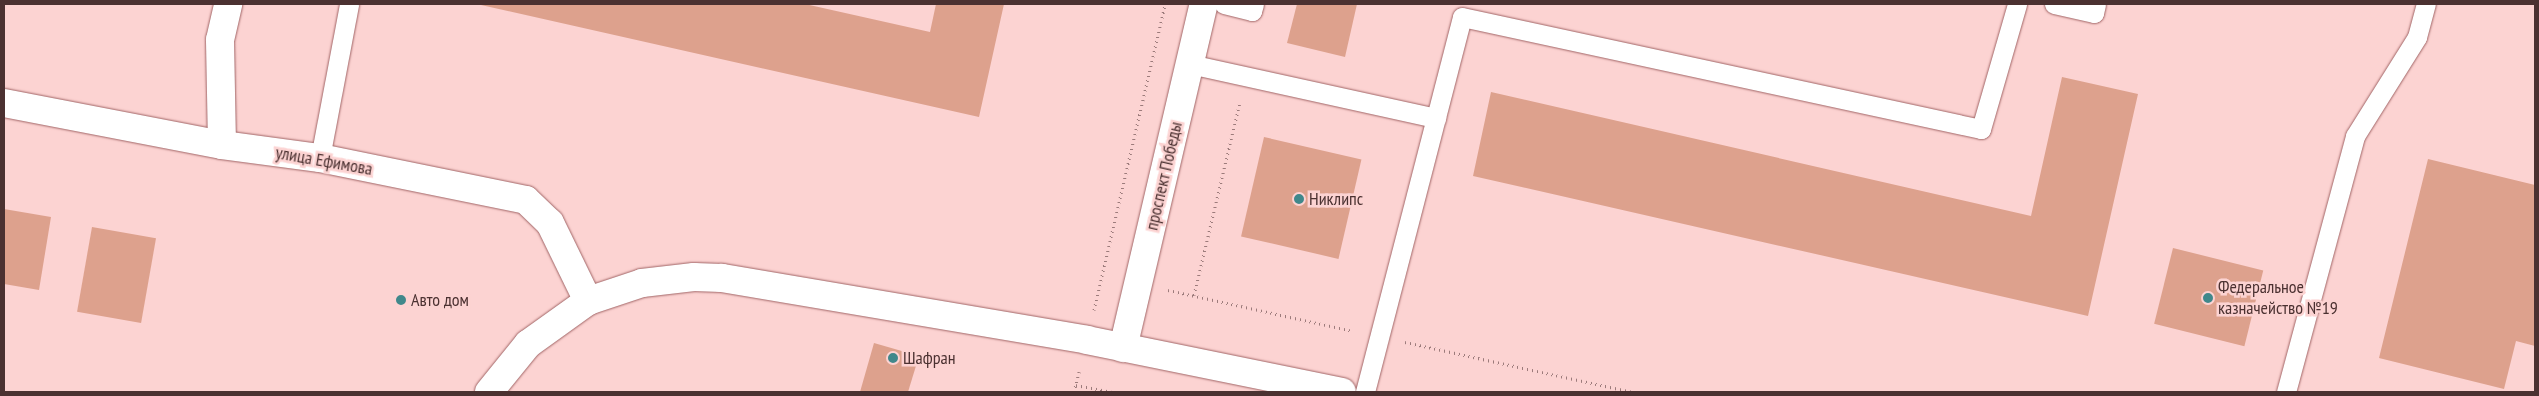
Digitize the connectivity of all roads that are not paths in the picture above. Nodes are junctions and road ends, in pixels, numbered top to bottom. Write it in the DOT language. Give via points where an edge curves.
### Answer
graph roads {
  1 [pos="228,4"];
  2 [pos="349,4"];
  3 [pos="1204,4"];
  4 [pos="1224,4"];
  5 [pos="1254,4"];
  6 [pos="2017,4"];
  7 [pos="2054,4"];
  8 [pos="2096,4"];
  9 [pos="2426,4"];
  10 [pos="1190,64"];
  11 [pos="4,103"];
  12 [pos="1436,118"];
  13 [pos="222,145"];
  14 [pos="320,158"];
  15 [pos="588,301"];
  16 [pos="1123,348"];
  17 [pos="489,392"];
  18 [pos="1342,392"];
  19 [pos="1365,392"];
  20 [pos="2286,392"];
  1 -- 13 [label="street" via="220,40"];
  2 -- 14 [label="lane"];
  3 -- 10 [label="street, проспект Победы"];
  4 -- 5 [label="lane" via="1252,11"];
  6 -- 12 [label="lane" via="1981,129 1462,17"];
  7 -- 8 [label="lane" via="2094,13"];
  9 -- 20 [label="lane" via="2417,37 2355,136"];
  10 -- 12 [label="lane"];
  10 -- 16 [label="street, проспект Победы"];
  11 -- 13 [label="street, улица Ефимова"];
  12 -- 19 [label="lane"];
  13 -- 14 [label="street, улица Ефимова"];
  14 -- 15 [label="street, улица Ефимова" via="526,200 550,223"];
  15 -- 16 [label="street" via="614,290 665,279 722,278"];
  15 -- 17 [label="street" via="528,344"];
  16 -- 18 [label="street"];
}
